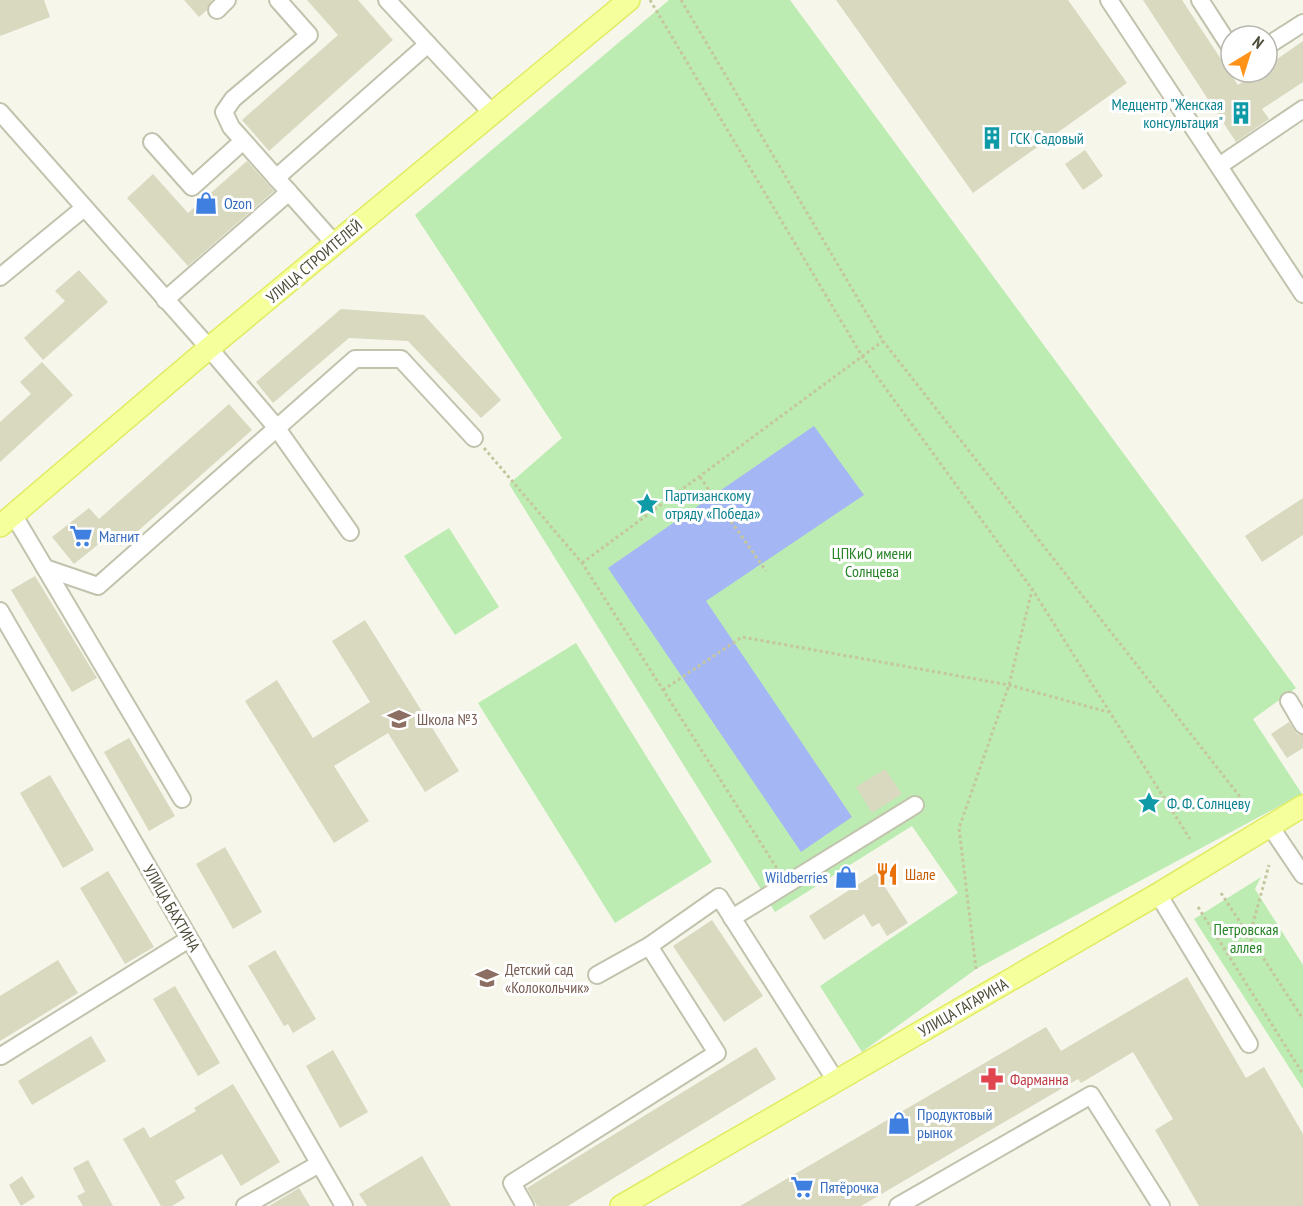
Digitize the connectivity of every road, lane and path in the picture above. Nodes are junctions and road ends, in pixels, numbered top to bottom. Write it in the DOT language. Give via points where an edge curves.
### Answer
graph roads {
  1 [pos="278,0"];
  2 [pos="387,0"];
  3 [pos="629,0"];
  4 [pos="650,0"];
  5 [pos="681,0"];
  6 [pos="1109,0"];
  7 [pos="1200,0"];
  8 [pos="1303,23"];
  9 [pos="1219,29"];
  10 [pos="1279,38"];
  11 [pos="428,44"];
  12 [pos="1303,109"];
  13 [pos="0,112"];
  14 [pos="492,113"];
  15 [pos="243,141"];
  16 [pos="152,142"];
  17 [pos="1218,166"];
  18 [pos="276,178"];
  19 [pos="289,192"];
  20 [pos="84,208"];
  21 [pos="335,244"];
  22 [pos="0,277"];
  23 [pos="1302,289"];
  24 [pos="165,300"];
  25 [pos="883,341"];
  26 [pos="209,348"];
  27 [pos="862,356"];
  28 [pos="276,428"];
  29 [pos="474,438"];
  30 [pos="700,477"];
  31 [pos="7,520"];
  32 [pos="350,532"];
  33 [pos="582,562"];
  34 [pos="45,568"];
  35 [pos="766,572"];
  36 [pos="1032,589"];
  37 [pos="0,611"];
  38 [pos="1009,685"];
  39 [pos="663,690"];
  40 [pos="1289,701"];
  41 [pos="1110,713"];
  42 [pos="1303,724"];
  43 [pos="182,799"];
  44 [pos="915,805"];
  45 [pos="1303,806"];
  46 [pos="1248,807"];
  47 [pos="1270,826"];
  48 [pos="1190,839"];
  49 [pos="1269,865"];
  50 [pos="1303,875"];
  51 [pos="787,884"];
  52 [pos="1221,893"];
  53 [pos="1158,894"];
  54 [pos="1198,907"];
  55 [pos="732,918"];
  56 [pos="1209,924"];
  57 [pos="1249,938"];
  58 [pos="189,939"];
  59 [pos="649,946"];
  60 [pos="976,969"];
  61 [pos="597,975"];
  62 [pos="1303,1019"];
  63 [pos="1249,1044"];
  64 [pos="1,1056"];
  65 [pos="1303,1073"];
  66 [pos="836,1081"];
  67 [pos="320,1164"];
  68 [pos="245,1206"];
  69 [pos="344,1206"];
  70 [pos="525,1206"];
  71 [pos="621,1206"];
  72 [pos="898,1206"];
  73 [pos="1161,1206"];
  1 -- 15 [label="street" via="309,35 233,99 224,112"];
  2 -- 11 [label="street"];
  3 -- 14 [label="main road, УЛИЦА СТРОИТЕЛЕЙ"];
  4 -- 27 [label="path"];
  5 -- 25 [label="path"];
  6 -- 17 [label="street"];
  7 -- 9 [label="street"];
  8 -- 10 [label="street"];
  11 -- 14 [label="street"];
  11 -- 18 [label="street"];
  12 -- 17 [label="street"];
  13 -- 20 [label="street"];
  14 -- 21 [label="main road, УЛИЦА СТРОИТЕЛЕЙ"];
  15 -- 16 [label="street" via="192,187"];
  15 -- 18 [label="street"];
  17 -- 23 [label="street"];
  18 -- 19 [label="street"];
  19 -- 21 [label="street"];
  19 -- 24 [label="street"];
  20 -- 22 [label="street"];
  20 -- 24 [label="street"];
  21 -- 26 [label="main road, УЛИЦА СТРОИТЕЛЕЙ"];
  24 -- 26 [label="street"];
  25 -- 27 [label="path"];
  25 -- 46 [label="path"];
  26 -- 28 [label="street"];
  26 -- 31 [label="main road, УЛИЦА СТРОИТЕЛЕЙ"];
  27 -- 30 [label="path"];
  27 -- 36 [label="path"];
  28 -- 29 [label="street" via="356,359 401,360"];
  28 -- 32 [label="street"];
  28 -- 34 [label="street" via="98,586"];
  29 -- 33 [label="path"];
  30 -- 33 [label="path"];
  30 -- 35 [label="path"];
  31 -- 34 [label="street"];
  33 -- 39 [label="path"];
  34 -- 43 [label="street"];
  36 -- 38 [label="path"];
  36 -- 41 [label="path"];
  37 -- 58 [label="street, УЛИЦА БАХТИНА"];
  38 -- 39 [label="path" via="741,637"];
  38 -- 41 [label="path"];
  38 -- 60 [label="path" via="959,828"];
  39 -- 51 [label="path"];
  40 -- 42 [label="street"];
  41 -- 48 [label="path"];
  44 -- 51 [label="street"];
  45 -- 47 [label="main road, УЛИЦА ГАГАРИНА"];
  47 -- 50 [label="street"];
  47 -- 53 [label="main road, УЛИЦА ГАГАРИНА"];
  49 -- 57 [label="path"];
  51 -- 55 [label="street"];
  52 -- 57 [label="path"];
  53 -- 63 [label="street"];
  53 -- 66 [label="main road, УЛИЦА ГАГАРИНА"];
  54 -- 56 [label="path"];
  55 -- 59 [label="street" via="719,897"];
  55 -- 66 [label="street"];
  56 -- 57 [label="path"];
  56 -- 65 [label="path"];
  57 -- 62 [label="path"];
  58 -- 64 [label="street"];
  58 -- 67 [label="street, УЛИЦА БАХТИНА"];
  59 -- 61 [label="street"];
  59 -- 70 [label="street" via="717,1053 512,1183"];
  66 -- 71 [label="main road, УЛИЦА ГАГАРИНА"];
  67 -- 68 [label="street"];
  67 -- 69 [label="street, УЛИЦА БАХТИНА"];
  72 -- 73 [label="street" via="1090,1095"];
}
